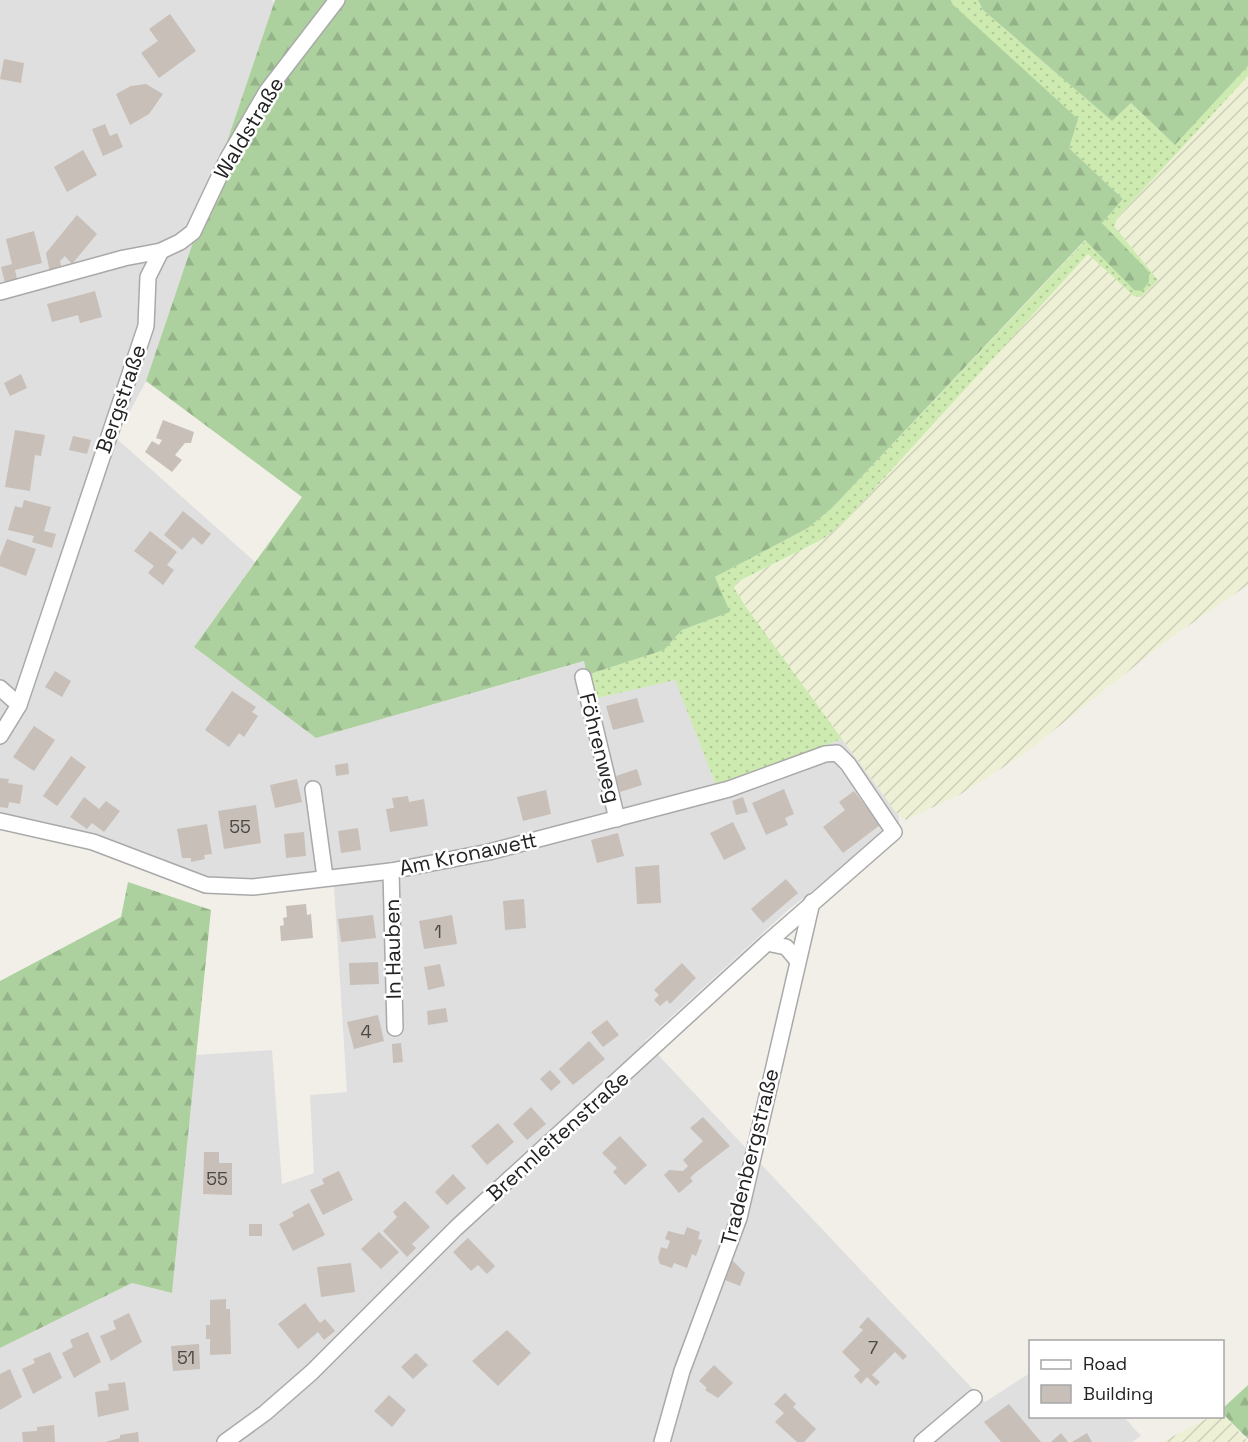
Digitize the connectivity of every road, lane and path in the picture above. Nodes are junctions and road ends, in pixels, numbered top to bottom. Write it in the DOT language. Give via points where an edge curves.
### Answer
graph roads {
  1 [pos="338,0"];
  2 [pos="160,251"];
  3 [pos="0,292"];
  4 [pos="583,676"];
  5 [pos="0,688"];
  6 [pos="19,705"];
  7 [pos="0,736"];
  8 [pos="313,789"];
  9 [pos="617,819"];
  10 [pos="0,821"];
  11 [pos="894,832"];
  12 [pos="391,870"];
  13 [pos="325,877"];
  14 [pos="812,902"];
  15 [pos="767,942"];
  16 [pos="797,960"];
  17 [pos="395,1028"];
  18 [pos="974,1398"];
  19 [pos="225,1442"];
  20 [pos="662,1442"];
  21 [pos="922,1442"];
  1 -- 2 [label="street, Waldstraße" via="267,92 228,158 193,232 180,243"];
  2 -- 3 [label="street"];
  2 -- 6 [label="street, Bergstraße" via="148,277 146,326"];
  4 -- 9 [label="street, Föhrenweg"];
  5 -- 6 [label="street"];
  6 -- 7 [label="street"];
  8 -- 13 [label="street"];
  9 -- 11 [label="street, Am Kronawett" via="729,789 837,753"];
  9 -- 12 [label="street, Am Kronawett" via="489,852"];
  10 -- 13 [label="street, Am Kronawett" via="93,842 206,885 253,887"];
  11 -- 14 [label="street, Brennleitenstraße"];
  12 -- 13 [label="street, Am Kronawett"];
  12 -- 17 [label="street, In Hauben"];
  14 -- 15 [label="street, Brennleitenstraße"];
  14 -- 16 [label="street, Tradenbergstraße"];
  15 -- 16 [label="street" via="782,945"];
  15 -- 19 [label="street, Brennleitenstraße" via="441,1242 312,1371"];
  16 -- 20 [label="street, Tradenbergstraße" via="739,1218 682,1371"];
  18 -- 21 [label="street"];
}
